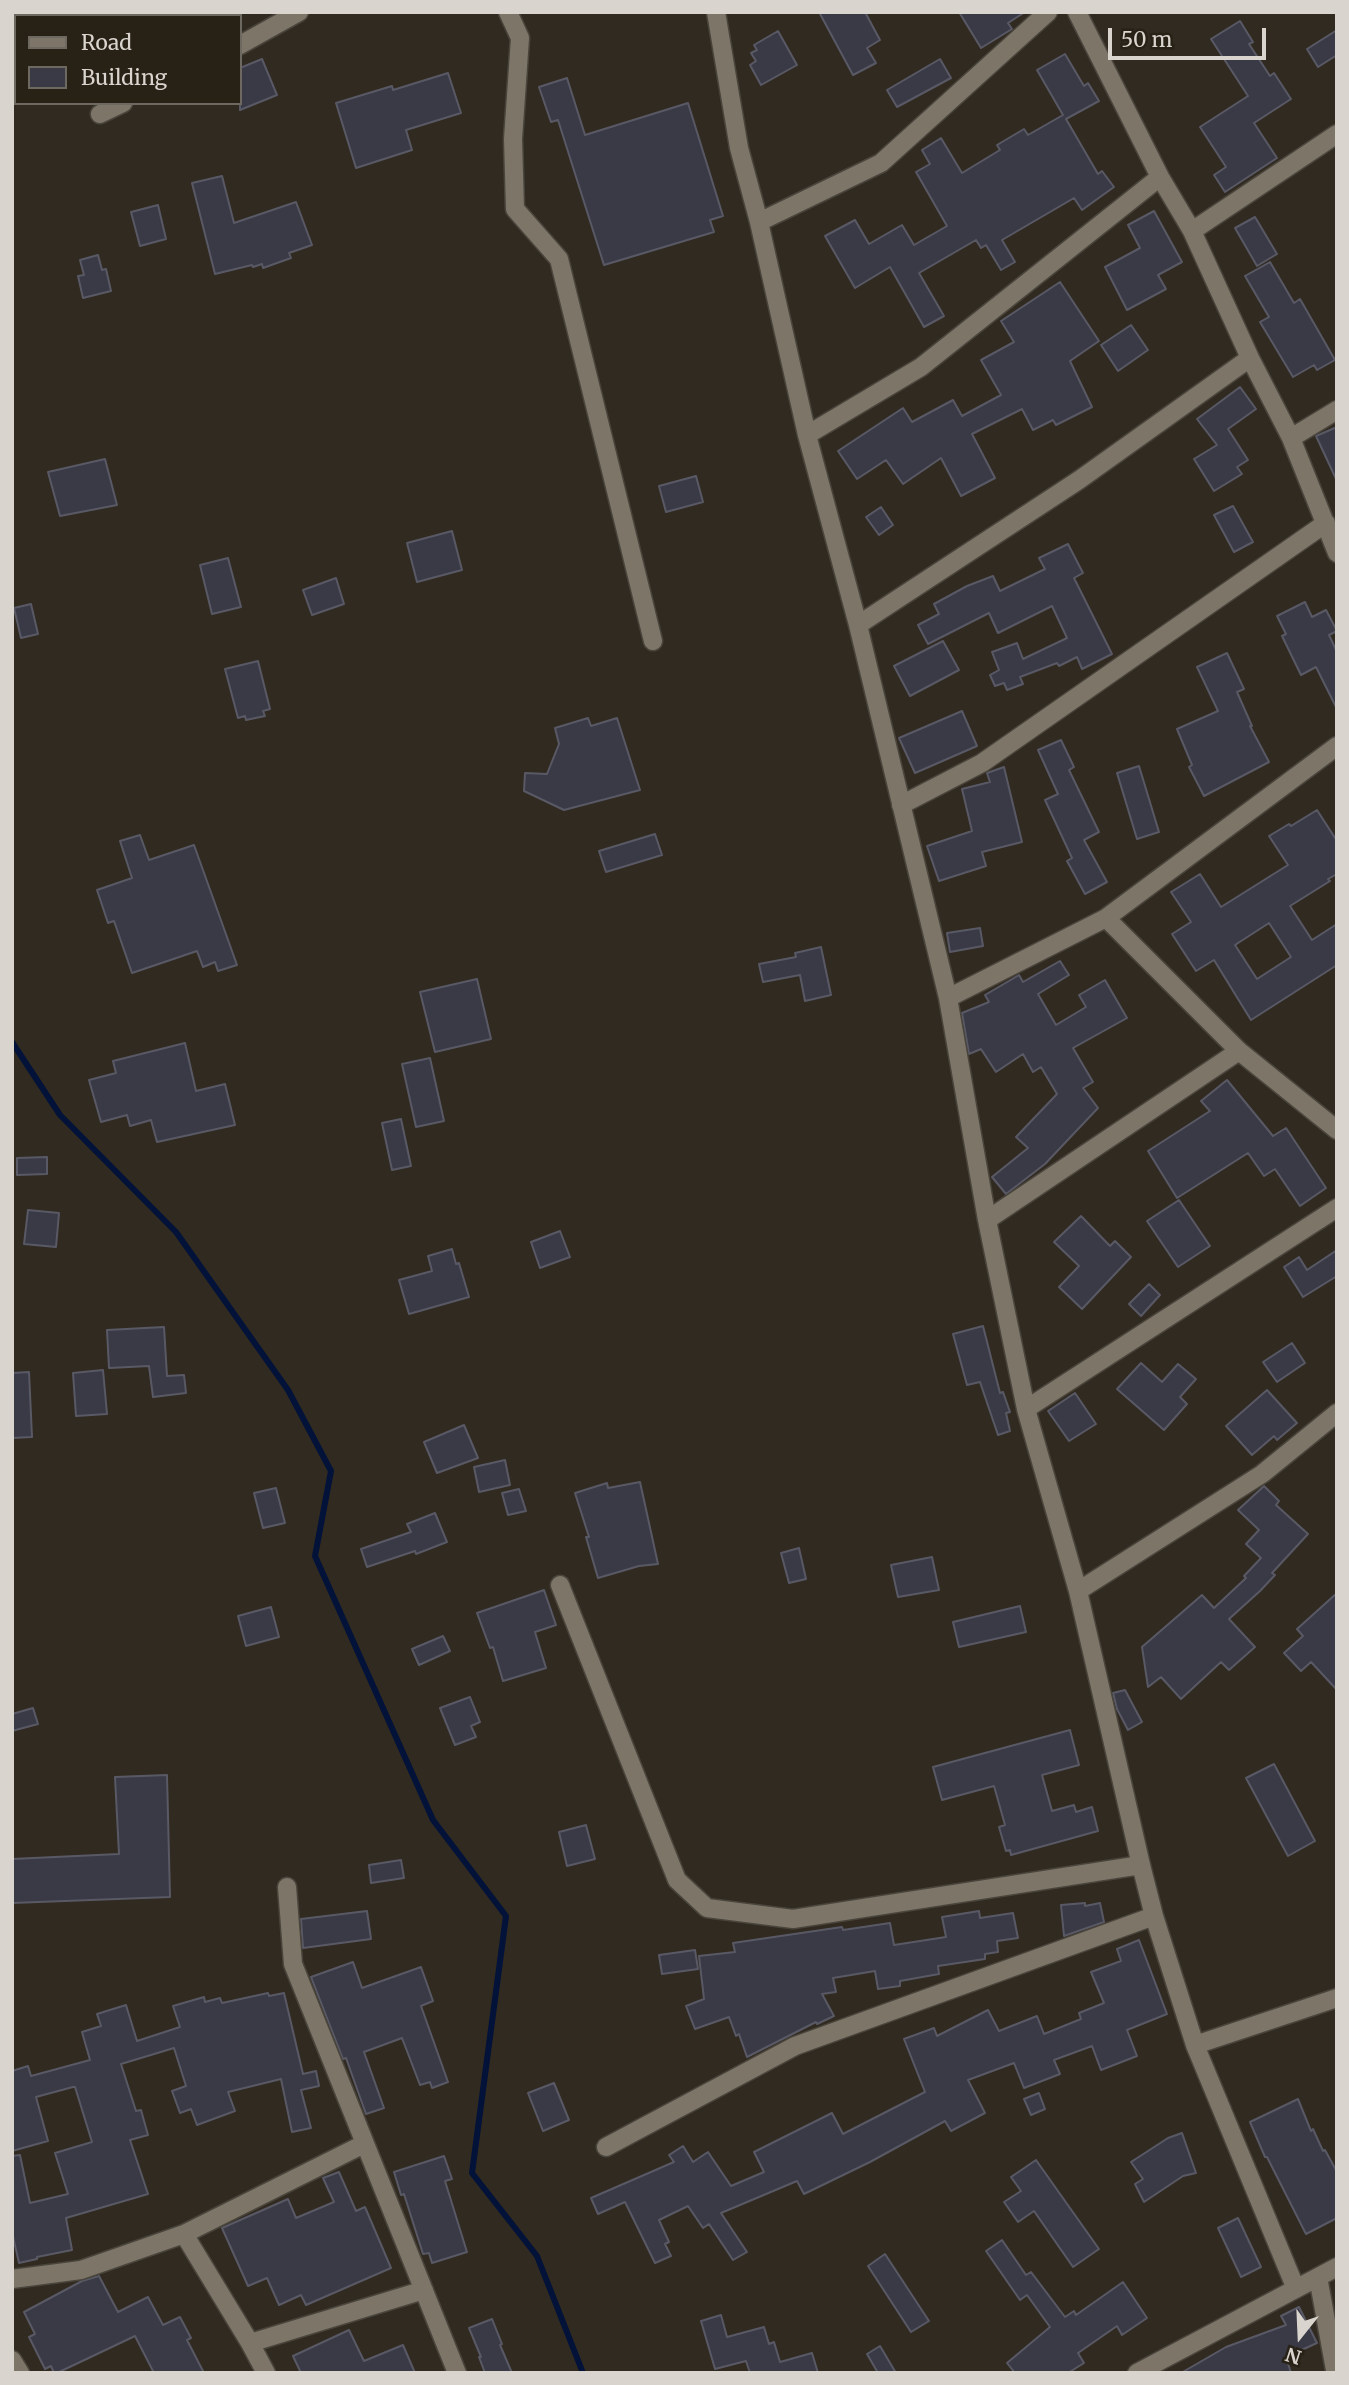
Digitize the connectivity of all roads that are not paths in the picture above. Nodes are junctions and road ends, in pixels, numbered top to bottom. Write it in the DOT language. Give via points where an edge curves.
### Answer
graph roads {
  1 [pos="299,12"];
  2 [pos="509,12"];
  3 [pos="1048,12"];
  4 [pos="1077,12"];
  5 [pos="718,13"];
  6 [pos="242,44"];
  7 [pos="118,105"];
  8 [pos="100,114"];
  9 [pos="1337,134"];
  10 [pos="1160,177"];
  11 [pos="759,222"];
  12 [pos="1192,231"];
  13 [pos="1250,358"];
  14 [pos="1337,410"];
  15 [pos="807,435"];
  16 [pos="1291,439"];
  17 [pos="1326,523"];
  18 [pos="1337,553"];
  19 [pos="858,625"];
  20 [pos="653,641"];
  21 [pos="1337,746"];
  22 [pos="901,805"];
  23 [pos="1107,918"];
  24 [pos="947,998"];
  25 [pos="1239,1051"];
  26 [pos="1337,1130"];
  27 [pos="1337,1208"];
  28 [pos="987,1220"];
  29 [pos="1026,1409"];
  30 [pos="1337,1413"];
  31 [pos="560,1585"];
  32 [pos="1078,1591"];
  33 [pos="1140,1865"];
  34 [pos="287,1886"];
  35 [pos="1154,1916"];
  36 [pos="1337,1998"];
  37 [pos="1195,2045"];
  38 [pos="364,2144"];
  39 [pos="606,2147"];
  40 [pos="184,2234"];
  41 [pos="1337,2267"];
  42 [pos="1318,2277"];
  43 [pos="12,2279"];
  44 [pos="1296,2288"];
  45 [pos="424,2290"];
  46 [pos="250,2343"];
  47 [pos="12,2360"];
  48 [pos="1335,2370"];
  49 [pos="20,2373"];
  50 [pos="266,2373"];
  51 [pos="457,2373"];
  52 [pos="1137,2373"];
  1 -- 6 [label="street"];
  2 -- 20 [label="street" via="520,38 514,209 559,259"];
  3 -- 11 [label="street" via="881,163"];
  4 -- 10 [label="street"];
  5 -- 11 [label="street" via="739,148"];
  7 -- 8 [label="street"];
  9 -- 12 [label="street"];
  10 -- 12 [label="street"];
  10 -- 15 [label="street" via="921,367"];
  11 -- 15 [label="street"];
  12 -- 13 [label="street"];
  13 -- 16 [label="street"];
  13 -- 19 [label="street" via="1079,480"];
  14 -- 16 [label="street"];
  15 -- 19 [label="street"];
  16 -- 17 [label="street"];
  17 -- 18 [label="street"];
  17 -- 22 [label="street" via="982,762"];
  19 -- 22 [label="street"];
  21 -- 23 [label="street"];
  22 -- 24 [label="street"];
  23 -- 24 [label="street"];
  23 -- 25 [label="street"];
  24 -- 28 [label="street"];
  25 -- 26 [label="street"];
  25 -- 28 [label="street"];
  27 -- 29 [label="street"];
  28 -- 29 [label="street"];
  29 -- 32 [label="street"];
  30 -- 32 [label="street" via="1262,1474"];
  31 -- 33 [label="street" via="677,1880 707,1908 793,1919"];
  32 -- 33 [label="street"];
  33 -- 35 [label="street"];
  34 -- 38 [label="street" via="293,1964"];
  35 -- 37 [label="street"];
  35 -- 39 [label="street" via="795,2046"];
  36 -- 37 [label="street"];
  37 -- 44 [label="street"];
  38 -- 40 [label="street"];
  38 -- 45 [label="street"];
  40 -- 43 [label="street" via="81,2270"];
  40 -- 46 [label="street"];
  41 -- 42 [label="street"];
  42 -- 44 [label="street"];
  42 -- 48 [label="street"];
  44 -- 52 [label="street"];
  45 -- 46 [label="street"];
  45 -- 51 [label="street"];
  46 -- 50 [label="street"];
  47 -- 49 [label="street"];
}
